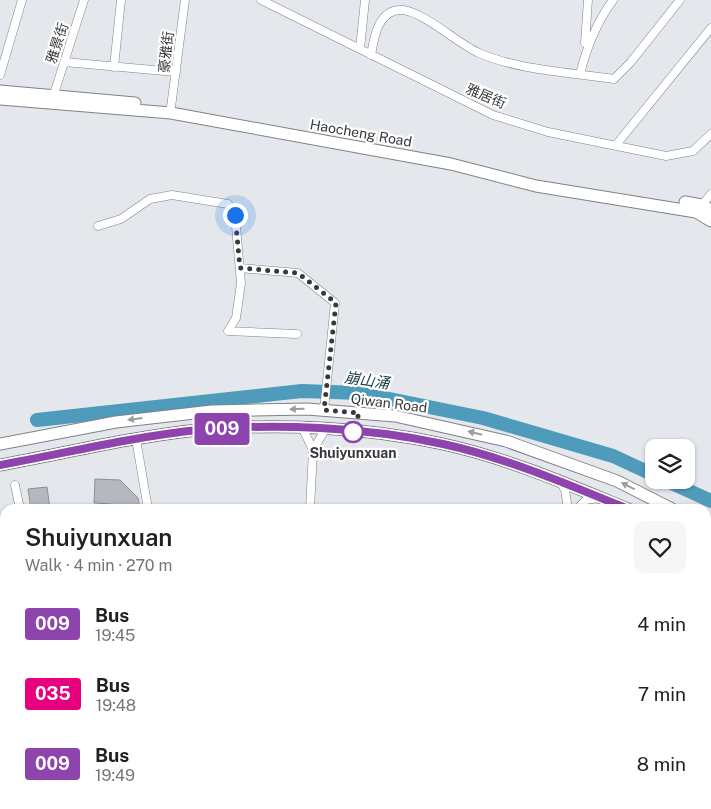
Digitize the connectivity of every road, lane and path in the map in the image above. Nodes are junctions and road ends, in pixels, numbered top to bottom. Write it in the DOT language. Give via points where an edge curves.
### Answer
graph roads {
  1 [pos="22,0"];
  2 [pos="84,0"];
  3 [pos="121,0"];
  4 [pos="185,0"];
  5 [pos="261,0"];
  6 [pos="365,0"];
  7 [pos="588,0"];
  8 [pos="613,0"];
  9 [pos="680,0"];
  10 [pos="711,28"];
  11 [pos="360,49"];
  12 [pos="371,55"];
  13 [pos="584,58"];
  14 [pos="64,62"];
  15 [pos="114,67"];
  16 [pos="176,72"];
  17 [pos="580,74"];
  18 [pos="0,76"];
  19 [pos="0,91"];
  20 [pos="54,94"];
  21 [pos="0,99"];
  22 [pos="171,107"];
  23 [pos="711,134"];
  24 [pos="616,146"];
  25 [pos="711,194"];
  26 [pos="707,208"];
  27 [pos="711,221"];
  28 [pos="98,226"];
  29 [pos="240,268"];
  30 [pos="297,334"];
  31 [pos="324,405"];
  32 [pos="303,429"];
  33 [pos="325,430"];
  34 [pos="136,439"];
  35 [pos="5,443"];
  36 [pos="313,450"];
  37 [pos="15,463"];
  38 [pos="0,465"];
  39 [pos="558,479"];
  40 [pos="15,485"];
  41 [pos="602,498"];
  42 [pos="19,504"];
  43 [pos="147,504"];
  44 [pos="310,504"];
  45 [pos="567,504"];
  46 [pos="582,504"];
  47 [pos="616,504"];
  48 [pos="662,504"];
  1 -- 18 [label="street"];
  2 -- 14 [label="street, 雅景街"];
  3 -- 15 [label="street"];
  4 -- 16 [label="street, 豪雅街"];
  5 -- 11 [label="street, 雅居街"];
  6 -- 11 [label="street"];
  7 -- 13 [label="street"];
  8 -- 13 [label="street" via="590,37"];
  9 -- 17 [label="street" via="614,79"];
  10 -- 24 [label="street"];
  11 -- 12 [label="street, 雅居街"];
  12 -- 17 [label="street" via="382,18 402,10 419,16 479,53 526,67"];
  12 -- 24 [label="street, 雅居街" via="493,115 548,132"];
  13 -- 17 [label="street"];
  14 -- 15 [label="street"];
  14 -- 20 [label="street, 雅景街"];
  15 -- 16 [label="street"];
  16 -- 22 [label="street, 豪雅街"];
  19 -- 20 [label="street, Haocheng Road"];
  20 -- 22 [label="street, Haocheng Road"];
  21 -- 27 [label="street, Haocheng Road" via="170,113 450,164 536,186 696,212"];
  22 -- 26 [label="street, Haocheng Road"];
  23 -- 24 [label="street, 雅居街" via="693,151 666,156"];
  25 -- 26 [label="street"];
  28 -- 29 [label="street" via="120,219 150,199 172,195 228,204 235,215"];
  29 -- 30 [label="street" via="236,318 228,331"];
  29 -- 31 [label="street" via="298,273 336,303"];
  31 -- 35 [label="street, Qiwan Road, one-way" via="212,410 116,422"];
  48 -- 31 [label="street, Qiwan Road, one-way" via="617,481 506,441 394,416"];
  32 -- 33 [label="street"];
  32 -- 34 [label="street" via="198,430"];
  32 -- 36 [label="street"];
  33 -- 36 [label="street"];
  33 -- 39 [label="street" via="443,444"];
  34 -- 37 [label="street"];
  34 -- 43 [label="street"];
  35 -- 37 [label="street"];
  36 -- 44 [label="street"];
  37 -- 38 [label="street"];
  39 -- 41 [label="street"];
  39 -- 45 [label="street" via="565,490"];
  40 -- 42 [label="street"];
  41 -- 46 [label="street" via="586,500"];
  41 -- 47 [label="street"];
}
